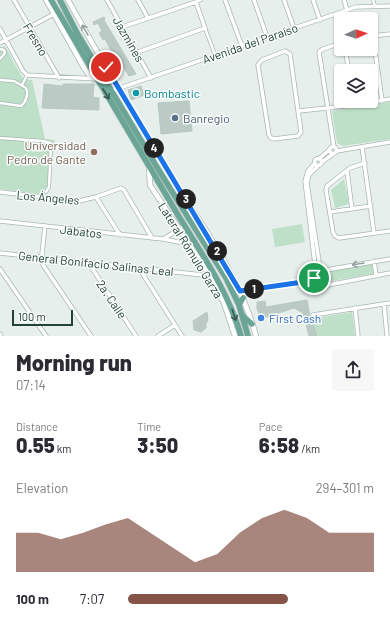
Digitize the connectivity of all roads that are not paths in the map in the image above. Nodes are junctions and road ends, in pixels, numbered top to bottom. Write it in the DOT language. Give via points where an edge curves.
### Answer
graph roads {
  1 [pos="14,0"];
  2 [pos="46,0"];
  3 [pos="51,0"];
  4 [pos="60,0"];
  5 [pos="68,0"];
  6 [pos="107,0"];
  7 [pos="138,0"];
  8 [pos="201,0"];
  9 [pos="225,0"];
  10 [pos="254,0"];
  11 [pos="284,0"];
  12 [pos="313,0"];
  13 [pos="344,0"];
  14 [pos="373,0"];
  15 [pos="196,2"];
  16 [pos="375,6"];
  17 [pos="390,6"];
  18 [pos="347,10"];
  19 [pos="54,14"];
  20 [pos="148,18"];
  21 [pos="320,20"];
  22 [pos="122,27"];
  23 [pos="29,28"];
  24 [pos="205,28"];
  25 [pos="294,28"];
  26 [pos="0,29"];
  27 [pos="390,34"];
  28 [pos="378,35"];
  29 [pos="267,37"];
  30 [pos="7,40"];
  31 [pos="0,43"];
  32 [pos="334,45"];
  33 [pos="242,46"];
  34 [pos="0,49"];
  35 [pos="138,52"];
  36 [pos="215,55"];
  37 [pos="375,56"];
  38 [pos="0,61"];
  39 [pos="27,75"];
  40 [pos="59,78"];
  41 [pos="151,78"];
  42 [pos="97,79"];
  43 [pos="0,80"];
  44 [pos="22,85"];
  45 [pos="118,89"];
  46 [pos="111,91"];
  47 [pos="390,99"];
  48 [pos="378,101"];
  49 [pos="382,101"];
  50 [pos="0,104"];
  51 [pos="334,107"];
  52 [pos="327,108"];
  53 [pos="299,110"];
  54 [pos="0,138"];
  55 [pos="390,143"];
  56 [pos="362,147"];
  57 [pos="332,148"];
  58 [pos="337,151"];
  59 [pos="333,154"];
  60 [pos="320,161"];
  61 [pos="316,164"];
  62 [pos="364,164"];
  63 [pos="149,166"];
  64 [pos="347,171"];
  65 [pos="0,192"];
  66 [pos="46,192"];
  67 [pos="96,197"];
  68 [pos="370,206"];
  69 [pos="352,209"];
  70 [pos="330,212"];
  71 [pos="0,221"];
  72 [pos="45,226"];
  73 [pos="185,226"];
  74 [pos="180,230"];
  75 [pos="390,230"];
  76 [pos="374,233"];
  77 [pos="120,235"];
  78 [pos="152,238"];
  79 [pos="163,239"];
  80 [pos="188,244"];
  81 [pos="196,244"];
  82 [pos="0,253"];
  83 [pos="42,256"];
  84 [pos="390,259"];
  85 [pos="374,261"];
  86 [pos="88,262"];
  87 [pos="314,265"];
  88 [pos="320,266"];
  89 [pos="139,268"];
  90 [pos="0,269"];
  91 [pos="326,270"];
  92 [pos="390,273"];
  93 [pos="376,275"];
  94 [pos="210,276"];
  95 [pos="217,276"];
  96 [pos="303,282"];
  97 [pos="328,284"];
  98 [pos="240,291"];
  99 [pos="243,298"];
  100 [pos="390,303"];
  101 [pos="384,304"];
  102 [pos="239,305"];
  103 [pos="355,308"];
  104 [pos="313,315"];
  105 [pos="243,316"];
  106 [pos="252,324"];
  107 [pos="175,325"];
  108 [pos="46,336"];
  109 [pos="91,336"];
  110 [pos="136,336"];
  111 [pos="158,336"];
  112 [pos="182,336"];
  113 [pos="235,336"];
  114 [pos="241,336"];
  115 [pos="248,336"];
  116 [pos="256,336"];
  117 [pos="358,336"];
  118 [pos="387,336"];
  1 -- 23 [label="street, Fresno"];
  2 -- 19 [label="street"];
  3 -- 42 [label="main road"];
  4 -- 46 [label="main road"];
  45 -- 5 [label="street, Lateral Rómulo Garza, one-way"];
  6 -- 22 [label="street, Jazmines"];
  7 -- 20 [label="street"];
  8 -- 15 [label="street"];
  9 -- 33 [label="street"];
  10 -- 29 [label="street"];
  11 -- 25 [label="street"];
  12 -- 21 [label="street"];
  13 -- 18 [label="street"];
  14 -- 16 [label="street"];
  15 -- 20 [label="street"];
  15 -- 24 [label="street"];
  16 -- 17 [label="street, Avenida del Paraíso"];
  16 -- 18 [label="street, Avenida del Paraíso"];
  18 -- 21 [label="street, Avenida del Paraíso"];
  19 -- 23 [label="street"];
  19 -- 42 [label="street" via="88,73"];
  20 -- 22 [label="street"];
  21 -- 25 [label="street, Avenida del Paraíso"];
  22 -- 35 [label="street, Jazmines"];
  23 -- 30 [label="street"];
  23 -- 40 [label="street, Fresno"];
  24 -- 35 [label="street"];
  24 -- 36 [label="street"];
  25 -- 29 [label="street, Avenida del Paraíso"];
  26 -- 30 [label="street"];
  27 -- 28 [label="street"];
  29 -- 33 [label="street, Avenida del Paraíso"];
  30 -- 31 [label="street"];
  30 -- 39 [label="street"];
  32 -- 52 [label="street" via="319,52"];
  33 -- 36 [label="street, Avenida del Paraíso"];
  34 -- 38 [label="street" via="5,53"];
  35 -- 41 [label="street, Jazmines"];
  36 -- 41 [label="street, Avenida del Paraíso"];
  37 -- 49 [label="street"];
  39 -- 40 [label="street"];
  39 -- 44 [label="street"];
  40 -- 42 [label="street"];
  41 -- 45 [label="street, Avenida del Paraíso"];
  42 -- 63 [label="main road, one-way"];
  43 -- 44 [label="street"];
  44 -- 50 [label="street" via="27,91 24,104"];
  45 -- 46 [label="street, Avenida del Paraíso"];
  45 -- 98 [label="street, Lateral Rómulo Garza"];
  46 -- 102 [label="main road" via="226,278"];
  47 -- 49 [label="street"];
  48 -- 49 [label="street"];
  51 -- 52 [label="street"];
  52 -- 53 [label="street"];
  52 -- 57 [label="street"];
  53 -- 53 [label="street" via="301,133 298,136 271,138 258,66 260,61 289,53"];
  54 -- 66 [label="street" via="51,143 49,187"];
  55 -- 56 [label="street"];
  56 -- 58 [label="street"];
  56 -- 62 [label="street"];
  57 -- 58 [label="street"];
  57 -- 59 [label="street" via="330,152"];
  57 -- 60 [label="street"];
  58 -- 59 [label="street"];
  59 -- 60 [label="street"];
  60 -- 61 [label="street"];
  61 -- 87 [label="street" via="308,171 304,181"];
  61 -- 88 [label="street" via="307,183"];
  62 -- 64 [label="street"];
  62 -- 68 [label="street"];
  63 -- 73 [label="main road"];
  63 -- 74 [label="street, Lateral Rómulo Garza" via="150,185"];
  64 -- 69 [label="street"];
  64 -- 70 [label="street" via="326,188"];
  65 -- 67 [label="street, Los Ángeles" via="74,201"];
  67 -- 77 [label="street"];
  67 -- 78 [label="street, Los Ángeles" via="118,188 124,190"];
  68 -- 69 [label="street"];
  68 -- 76 [label="street"];
  69 -- 70 [label="street"];
  70 -- 76 [label="street" via="333,232 337,238"];
  71 -- 72 [label="street, Jabatos"];
  72 -- 77 [label="street, Jabatos"];
  72 -- 83 [label="street"];
  73 -- 74 [label="street"];
  73 -- 81 [label="main road"];
  74 -- 79 [label="street"];
  74 -- 80 [label="street, Lateral Rómulo Garza"];
  75 -- 76 [label="street"];
  77 -- 78 [label="street, Jabatos"];
  78 -- 79 [label="street, Jabatos"];
  79 -- 80 [label="street, Jabatos"];
  80 -- 81 [label="street, Jabatos"];
  80 -- 94 [label="street, Lateral Rómulo Garza"];
  81 -- 95 [label="main road"];
  82 -- 83 [label="street, General Bonifacio Salinas Leal"];
  83 -- 86 [label="street, General Bonifacio Salinas Leal"];
  83 -- 109 [label="street" via="45,267"];
  84 -- 85 [label="street"];
  85 -- 91 [label="street, one-way"];
  85 -- 93 [label="street"];
  86 -- 89 [label="street, General Bonifacio Salinas Leal"];
  86 -- 110 [label="street, 2a. Calle"];
  87 -- 88 [label="street"];
  87 -- 96 [label="street" via="305,271"];
  88 -- 91 [label="street"];
  88 -- 96 [label="street" via="314,278"];
  89 -- 94 [label="street, General Bonifacio Salinas Leal"];
  89 -- 107 [label="street"];
  90 -- 108 [label="street"];
  91 -- 97 [label="street" via="329,276"];
  92 -- 93 [label="street"];
  93 -- 97 [label="street"];
  94 -- 95 [label="street, General Bonifacio Salinas Leal"];
  94 -- 113 [label="street, Lateral Rómulo Garza" via="224,304"];
  95 -- 114 [label="main road, one-way" via="230,302"];
  96 -- 97 [label="street" via="314,292 321,291"];
  96 -- 98 [label="street"];
  98 -- 99 [label="street, Lateral Rómulo Garza"];
  99 -- 102 [label="main road"];
  99 -- 106 [label="street, Lateral Rómulo Garza"];
  100 -- 101 [label="street"];
  101 -- 103 [label="street"];
  101 -- 118 [label="street"];
  102 -- 105 [label="main road"];
  103 -- 104 [label="street"];
  103 -- 117 [label="street"];
  105 -- 106 [label="main road"];
  105 -- 115 [label="main road"];
  106 -- 116 [label="street, Lateral Rómulo Garza"];
  107 -- 111 [label="street"];
  107 -- 112 [label="street"];
}
